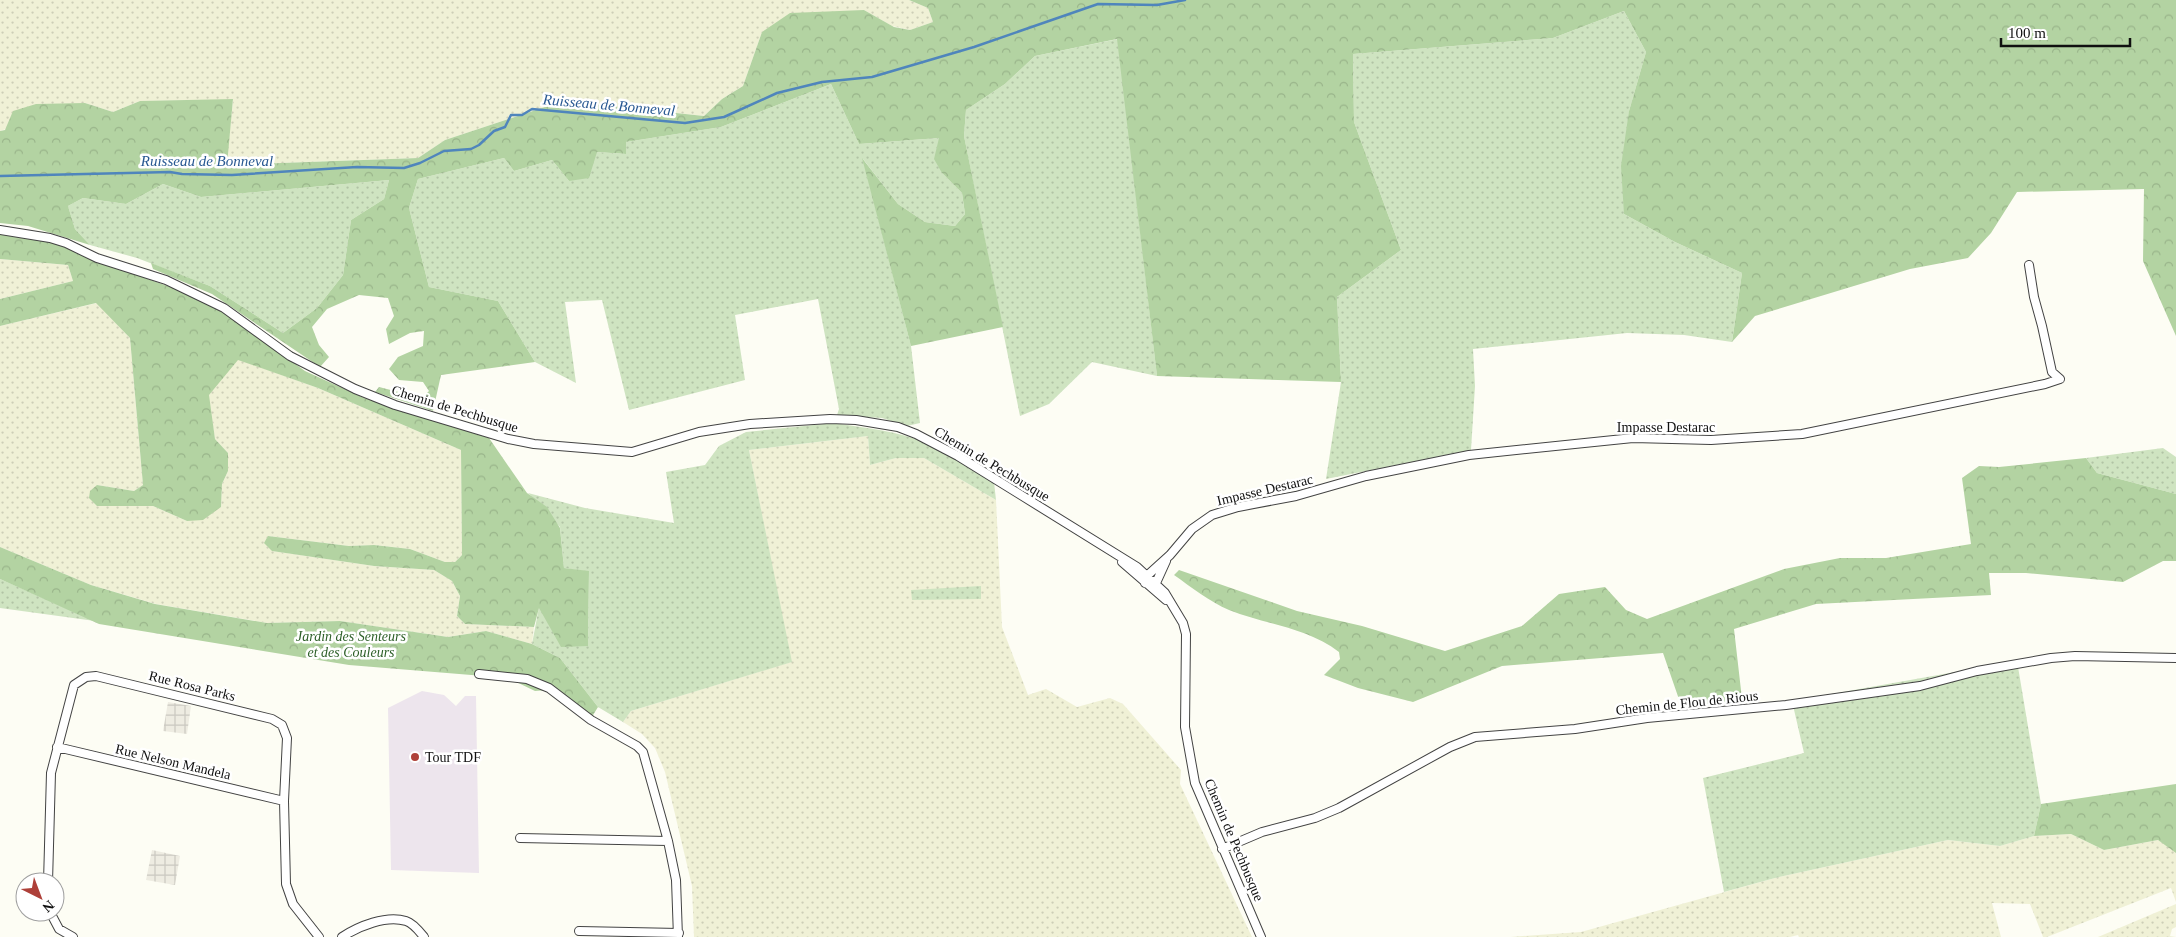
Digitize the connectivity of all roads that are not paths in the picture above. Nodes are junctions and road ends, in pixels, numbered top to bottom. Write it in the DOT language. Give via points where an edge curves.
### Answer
graph roads {
  1 [pos="0,230"];
  2 [pos="2029,265"];
  3 [pos="1170,555"];
  4 [pos="1146,580"];
  5 [pos="1156,583"];
  6 [pos="1172,605"];
  7 [pos="2176,658"];
  8 [pos="479,674"];
  9 [pos="57,747"];
  10 [pos="284,801"];
  11 [pos="520,838"];
  12 [pos="668,841"];
  13 [pos="1222,849"];
  14 [pos="48,872"];
  15 [pos="55,922"];
  16 [pos="579,931"];
  17 [pos="679,935"];
  18 [pos="73,937"];
  19 [pos="319,937"];
  20 [pos="342,937"];
  21 [pos="424,937"];
  22 [pos="1261,937"];
  1 -- 4 [label="street, Chemin de Pechbusque" via="50,238 97,258 166,280 224,308 290,356 355,389 395,405 508,439 632,452 713,429 750,424 830,419 898,427 958,456 1114,554"];
  2 -- 3 [label="street, Impasse Destarac" via="2052,372 2060,379 1802,434 1711,440 1632,438 1469,455 1415,465 1212,515 1192,529"];
  3 -- 4 [label="street, Impasse Destarac"];
  3 -- 5 [label="street, Impasse Destarac"];
  4 -- 5 [label="street"];
  4 -- 6 [label="street, Chemin de Pechbusque"];
  5 -- 6 [label="street, Chemin de Pechbusque"];
  6 -- 13 [label="street, Chemin de Pechbusque" via="1186,634 1186,727 1195,783"];
  7 -- 13 [label="street, Chemin de Flou de Rious" via="2051,658 1978,670 1920,686 1786,705 1647,718 1575,729 1475,736 1339,808 1262,832"];
  8 -- 12 [label="street" via="527,679 544,685 591,720 637,746 647,761"];
  9 -- 10 [label="street, Rue Nelson Mandela"];
  9 -- 10 [label="street, Rue Rosa Parks" via="72,688 82,678 96,676 182,696 272,719 282,725 287,742"];
  9 -- 14 [label="street, Rue Rosa Parks" via="51,774"];
  10 -- 19 [label="street, Rue Rosa Parks" via="286,884 293,904"];
  11 -- 12 [label="street"];
  12 -- 17 [label="street" via="678,892"];
  13 -- 22 [label="street, Chemin de Pechbusque"];
  15 -- 18 [label="street" via="59,929"];
  16 -- 17 [label="street"];
  20 -- 21 [label="street" via="374,922 396,921 408,922"];
}
